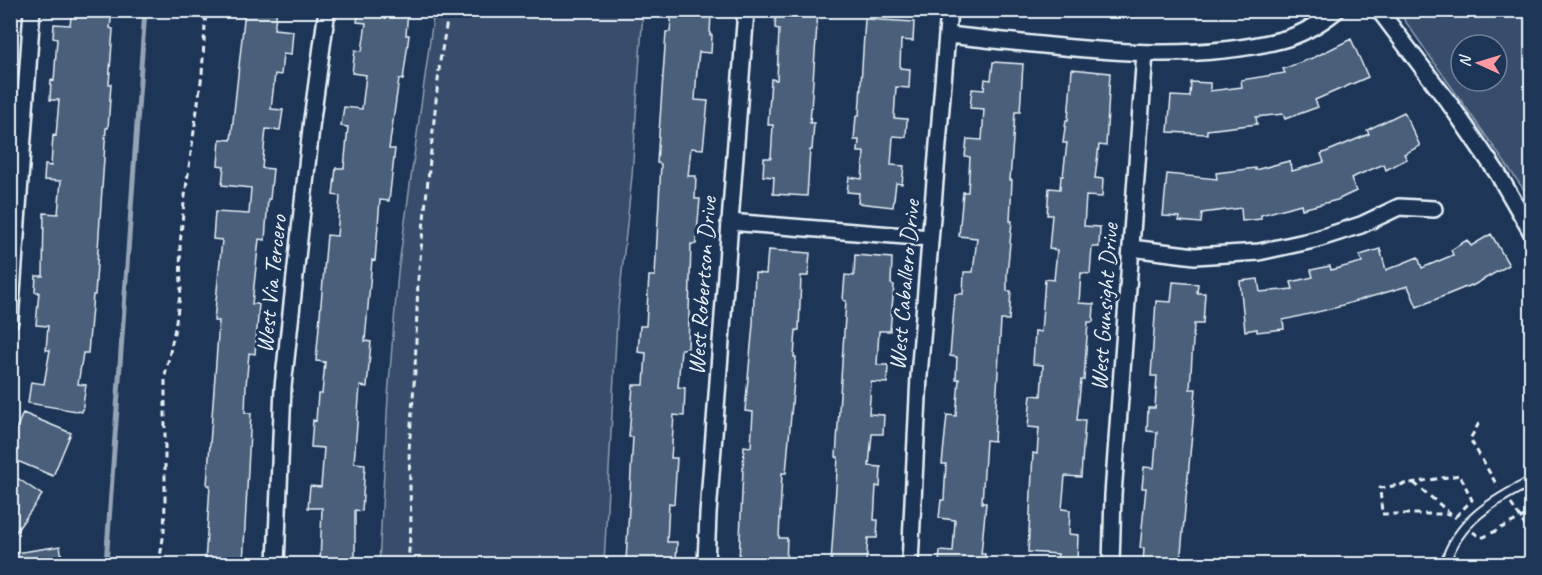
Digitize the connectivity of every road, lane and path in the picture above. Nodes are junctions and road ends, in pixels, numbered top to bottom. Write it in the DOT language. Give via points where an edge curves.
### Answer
graph roads {
  1 [pos="32,10"];
  2 [pos="206,10"];
  3 [pos="327,10"];
  4 [pos="449,10"];
  5 [pos="746,10"];
  6 [pos="949,10"];
  7 [pos="1338,10"];
  8 [pos="1379,10"];
  9 [pos="947,34"];
  10 [pos="1145,53"];
  11 [pos="1434,209"];
  12 [pos="14,212"];
  13 [pos="729,222"];
  14 [pos="1532,233"];
  15 [pos="930,238"];
  16 [pos="1131,248"];
  17 [pos="10,321"];
  18 [pos="1479,423"];
  19 [pos="1532,480"];
  20 [pos="1505,496"];
  21 [pos="1451,514"];
  22 [pos="1455,517"];
  23 [pos="1532,538"];
  24 [pos="159,564"];
  25 [pos="276,564"];
  26 [pos="408,564"];
  27 [pos="706,564"];
  28 [pos="910,564"];
  29 [pos="1111,564"];
  30 [pos="1445,564"];
  1 -- 12 [label="street"];
  2 -- 24 [label="path" via="202,74 180,245 181,290 165,376 165,502"];
  3 -- 25 [label="street, West Via Tercero" via="283,387"];
  4 -- 26 [label="path" via="418,279"];
  5 -- 13 [label="street, West Robertson Drive"];
  6 -- 9 [label="street, West Caballero Drive"];
  7 -- 10 [label="street" via="1321,23 1283,40 1222,50"];
  8 -- 14 [label="street" via="1498,174"];
  9 -- 10 [label="street"];
  9 -- 15 [label="street, West Caballero Drive"];
  10 -- 16 [label="street, West Gunsight Drive"];
  11 -- 16 [label="street" via="1399,207 1361,225 1259,252 1195,256"];
  12 -- 17 [label="street"];
  13 -- 15 [label="street"];
  13 -- 27 [label="street, West Robertson Drive"];
  15 -- 28 [label="street, West Caballero Drive"];
  16 -- 29 [label="street, West Gunsight Drive"];
  18 -- 20 [label="path" via="1470,439"];
  19 -- 20 [label="lane"];
  20 -- 23 [label="path"];
  20 -- 30 [label="lane" via="1469,521 1453,542"];
  21 -- 22 [label="path" via="1382,514 1380,488 1460,475 1472,500"];
}
